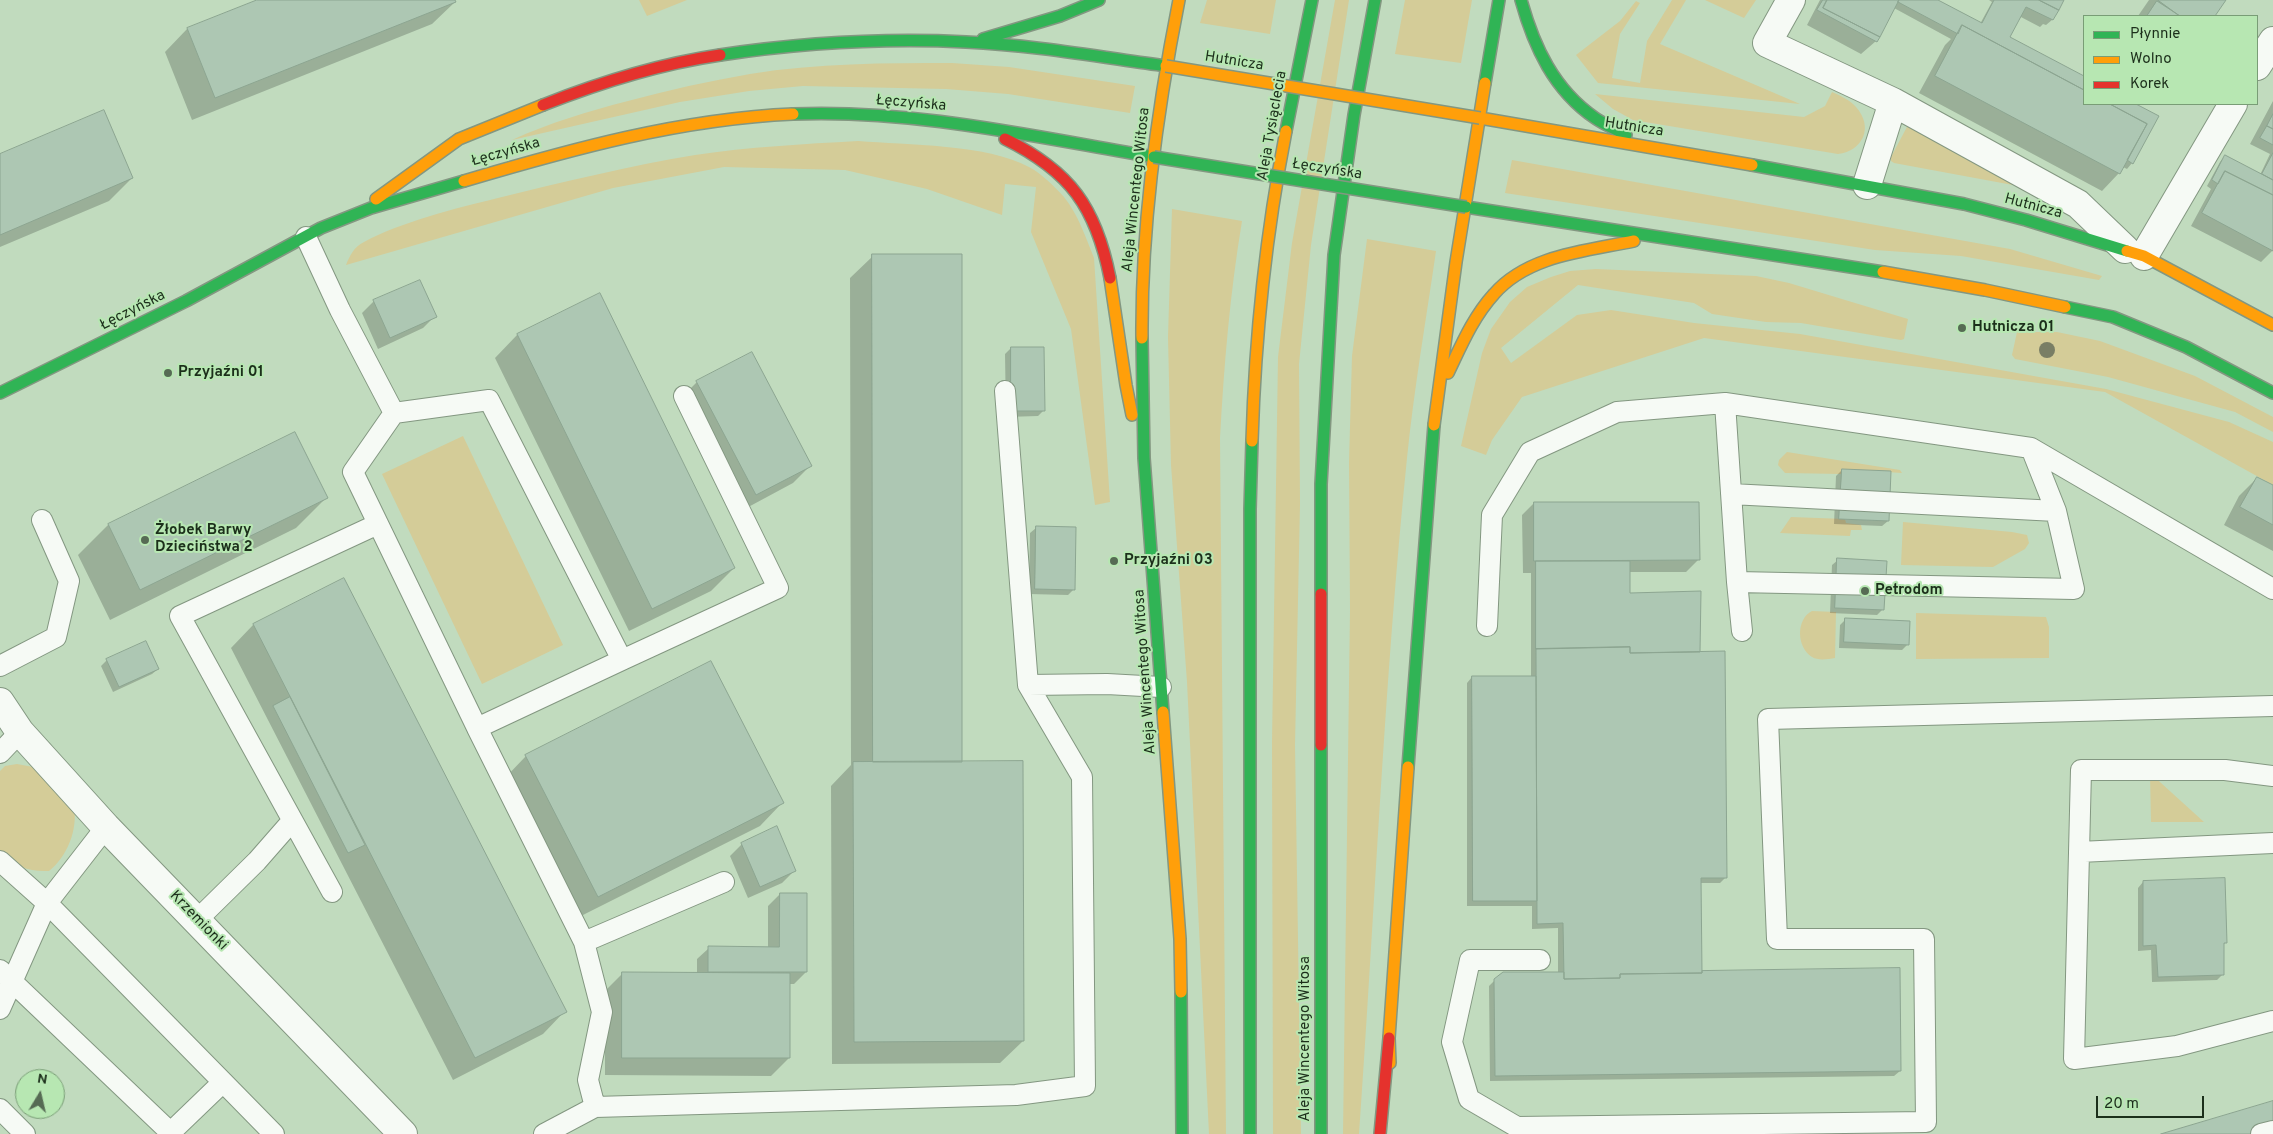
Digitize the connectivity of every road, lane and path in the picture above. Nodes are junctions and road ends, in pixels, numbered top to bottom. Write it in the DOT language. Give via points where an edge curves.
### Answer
graph roads {
  1 [pos="1098,0"];
  2 [pos="1179,0"];
  3 [pos="1312,0"];
  4 [pos="1375,0"];
  5 [pos="1499,0"];
  6 [pos="1521,0"];
  7 [pos="1792,0"];
  8 [pos="2273,41"];
  9 [pos="968,43"];
  10 [pos="2258,64"];
  11 [pos="1166,66"];
  12 [pos="1893,102"];
  13 [pos="2232,105"];
  14 [pos="1480,118"];
  15 [pos="986,129"];
  16 [pos="1645,145"];
  17 [pos="1154,158"];
  18 [pos="1867,185"];
  19 [pos="1466,207"];
  20 [pos="359,212"];
  21 [pos="306,237"];
  22 [pos="1648,238"];
  23 [pos="2134,252"];
  24 [pos="2273,325"];
  25 [pos="1005,391"];
  26 [pos="0,393"];
  27 [pos="2273,393"];
  28 [pos="1437,394"];
  29 [pos="684,396"];
  30 [pos="1725,403"];
  31 [pos="394,413"];
  32 [pos="2031,448"];
  33 [pos="1144,458"];
  34 [pos="1731,494"];
  35 [pos="2056,511"];
  36 [pos="42,520"];
  37 [pos="378,524"];
  38 [pos="1737,582"];
  39 [pos="2273,589"];
  40 [pos="1487,626"];
  41 [pos="1742,631"];
  42 [pos="622,660"];
  43 [pos="0,666"];
  44 [pos="1028,686"];
  45 [pos="1162,687"];
  46 [pos="2273,706"];
  47 [pos="1,708"];
  48 [pos="477,728"];
  49 [pos="20,732"];
  50 [pos="0,753"];
  51 [pos="2273,776"];
  52 [pos="292,820"];
  53 [pos="106,827"];
  54 [pos="2273,843"];
  55 [pos="2079,852"];
  56 [pos="0,861"];
  57 [pos="724,882"];
  58 [pos="332,892"];
  59 [pos="47,903"];
  60 [pos="197,920"];
  61 [pos="584,942"];
  62 [pos="1540,960"];
  63 [pos="6,976"];
  64 [pos="0,1009"];
  65 [pos="2273,1021"];
  66 [pos="1389,1038"];
  67 [pos="223,1082"];
  68 [pos="594,1107"];
  69 [pos="0,1109"];
  70 [pos="1393,1124"];
  71 [pos="2273,1131"];
  72 [pos="170,1133"];
  73 [pos="25,1134"];
  74 [pos="274,1134"];
  75 [pos="403,1134"];
  76 [pos="544,1134"];
  77 [pos="1182,1134"];
  78 [pos="1250,1134"];
  79 [pos="1321,1134"];
  80 [pos="1380,1134"];
  81 [pos="2261,1134"];
  1 -- 9 [label="street" via="1060,16"];
  2 -- 11 [label="street, Aleja Wincentego Witosa"];
  3 -- 78 [label="street, Aleja Tysiąclecia" via="1285,136 1266,257 1254,381 1250,510"];
  4 -- 79 [label="street, Aleja Wincentego Witosa" via="1334,255 1321,484"];
  5 -- 14 [label="street"];
  6 -- 16 [label="street" via="1538,52 1570,97 1594,118"];
  7 -- 12 [label="street" via="1767,43"];
  8 -- 10 [label="street"];
  9 -- 11 [label="street, Hutnicza" via="1059,51"];
  9 -- 20 [label="street, Łęczyńska" via="847,42 753,50 675,62 592,86 459,139"];
  11 -- 14 [label="street, Hutnicza, bridge"];
  11 -- 17 [label="street, Aleja Wincentego Witosa"];
  12 -- 18 [label="street"];
  12 -- 23 [label="street" via="2078,204"];
  13 -- 23 [label="street"];
  14 -- 16 [label="street, Hutnicza"];
  14 -- 19 [label="street"];
  15 -- 17 [label="street, Łęczyńska"];
  15 -- 20 [label="street, Łęczyńska" via="933,120 879,116 802,114 735,118 642,134 552,155"];
  15 -- 33 [label="street" via="1022,148 1064,177 1085,202 1097,226 1107,262 1125,390"];
  16 -- 18 [label="street, Hutnicza"];
  17 -- 19 [label="street, Łęczyńska, bridge"];
  17 -- 33 [label="street, Aleja Wincentego Witosa" via="1145,229 1142,300"];
  18 -- 23 [label="street, Hutnicza" via="1964,204"];
  19 -- 22 [label="street"];
  19 -- 28 [label="street"];
  20 -- 21 [label="street, Łęczyńska"];
  21 -- 26 [label="street, Łęczyńska" via="144,323"];
  21 -- 31 [label="lane"];
  22 -- 27 [label="street" via="1875,271 2113,317 2186,347"];
  22 -- 28 [label="street" via="1542,262 1516,274 1497,290 1480,312"];
  23 -- 24 [label="street, Hutnicza"];
  25 -- 44 [label="lane"];
  28 -- 66 [label="street" via="1425,514"];
  29 -- 42 [label="lane" via="778,588"];
  30 -- 32 [label="lane"];
  30 -- 34 [label="lane"];
  30 -- 40 [label="lane" via="1616,412 1530,452 1492,515"];
  31 -- 37 [label="lane" via="353,472"];
  31 -- 42 [label="lane" via="489,400"];
  32 -- 35 [label="lane"];
  32 -- 39 [label="lane"];
  33 -- 45 [label="street, Aleja Wincentego Witosa"];
  34 -- 35 [label="lane"];
  34 -- 38 [label="lane"];
  35 -- 38 [label="lane" via="2074,589"];
  36 -- 43 [label="lane" via="69,581 56,637"];
  37 -- 48 [label="lane"];
  37 -- 52 [label="lane" via="180,616"];
  38 -- 41 [label="lane"];
  42 -- 48 [label="lane"];
  44 -- 45 [label="lane" via="1107,684"];
  44 -- 68 [label="lane" via="1082,777 1085,1086 1016,1095"];
  45 -- 77 [label="street, Aleja Wincentego Witosa" via="1180,939"];
  46 -- 62 [label="lane" via="1768,719 1777,939 1924,939 1926,1122 1517,1127 1469,1099 1452,1042 1470,960"];
  47 -- 49 [label="street, Krzemionki"];
  48 -- 61 [label="lane"];
  49 -- 50 [label="lane"];
  49 -- 53 [label="street, Krzemionki"];
  51 -- 55 [label="lane" via="2224,770 2081,770"];
  52 -- 58 [label="lane"];
  52 -- 60 [label="lane" via="257,862"];
  53 -- 59 [label="lane"];
  53 -- 60 [label="street, Krzemionki"];
  54 -- 55 [label="lane"];
  55 -- 65 [label="lane" via="2074,1058 2177,1046"];
  56 -- 59 [label="lane"];
  57 -- 61 [label="lane"];
  59 -- 63 [label="lane"];
  59 -- 67 [label="lane"];
  60 -- 75 [label="street, Krzemionki"];
  61 -- 68 [label="lane" via="602,1012 588,1080"];
  63 -- 64 [label="lane"];
  63 -- 72 [label="lane"];
  66 -- 70 [label="street"];
  66 -- 80 [label="street"];
  67 -- 72 [label="lane"];
  67 -- 74 [label="lane"];
  68 -- 76 [label="lane"];
  69 -- 73 [label="lane"];
  71 -- 81 [label="lane"];
}
